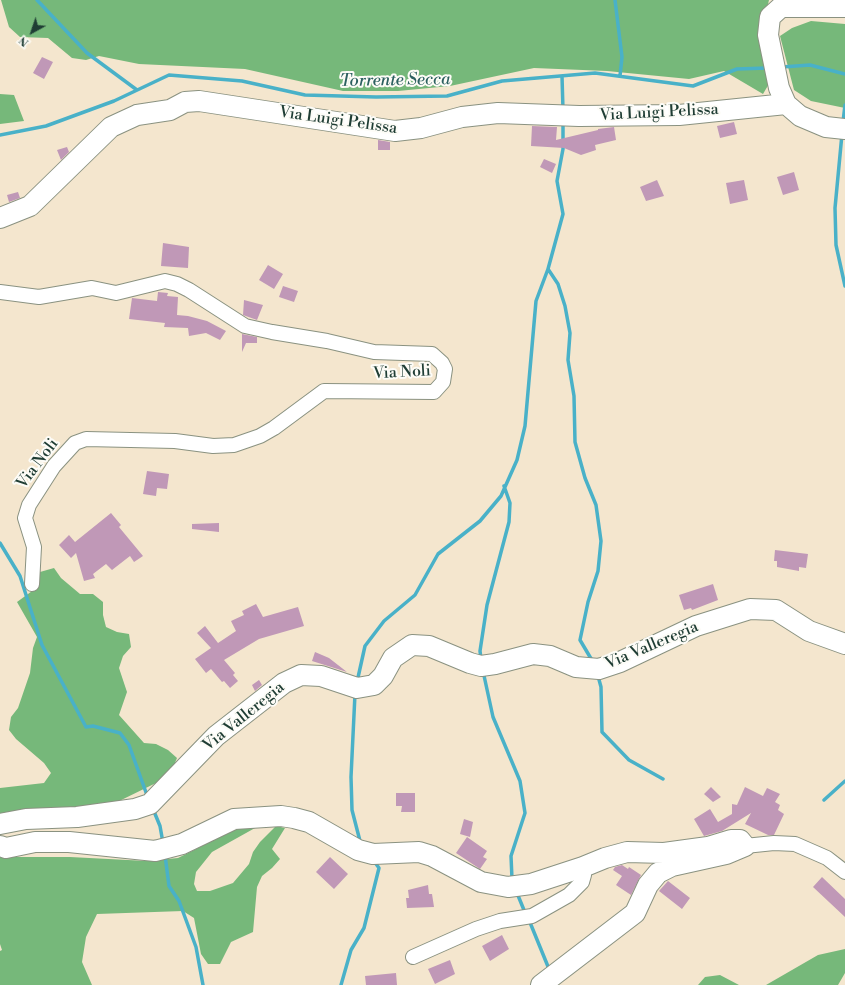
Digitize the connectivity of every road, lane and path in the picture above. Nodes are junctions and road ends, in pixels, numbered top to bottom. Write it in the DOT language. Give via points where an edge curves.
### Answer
graph roads {
  1 [pos="845,6"];
  2 [pos="783,96"];
  3 [pos="845,129"];
  4 [pos="0,218"];
  5 [pos="0,292"];
  6 [pos="32,584"];
  7 [pos="845,644"];
  8 [pos="0,824"];
  9 [pos="0,846"];
  10 [pos="745,846"];
  11 [pos="583,867"];
  12 [pos="845,872"];
  13 [pos="413,957"];
  14 [pos="541,985"];
  1 -- 2 [label="street" via="781,7 770,17 768,35"];
  2 -- 3 [label="street" via="800,116 826,127"];
  2 -- 4 [label="street, Via Luigi Pelissa" via="679,115 579,116 498,113 462,117 422,128 395,131 199,101 185,102 170,110 137,115 111,127 30,206"];
  5 -- 6 [label="street, Via Noli" via="39,298 92,288 116,293 165,281 189,290 245,326 374,352 432,354 442,363 445,370 443,382 434,392 324,391 274,428 234,445 86,439 75,443 54,466 28,505 25,518 34,547"];
  7 -- 8 [label="street, Via Valleregia" via="809,631 776,610 750,609 696,626 620,662 599,669 576,667 550,656 533,654 481,666 470,664 429,646 412,645 393,658 383,676 374,685 357,688 322,676 301,675 284,683 216,736 150,804 135,809 26,819"];
  9 -- 11 [label="street" via="6,848 35,842 69,842 155,851 182,844 234,819 282,816 309,822 358,850 373,854 419,852 439,859 481,882 508,887 531,884"];
  10 -- 11 [label="street" via="740,840 731,840 708,847 664,854 627,852"];
  10 -- 12 [label="street" via="794,844 827,858"];
  10 -- 14 [label="street" via="726,854 672,866 658,873 648,885 634,913"];
  11 -- 13 [label="street" via="582,882 569,894 532,916 476,928"];
}
